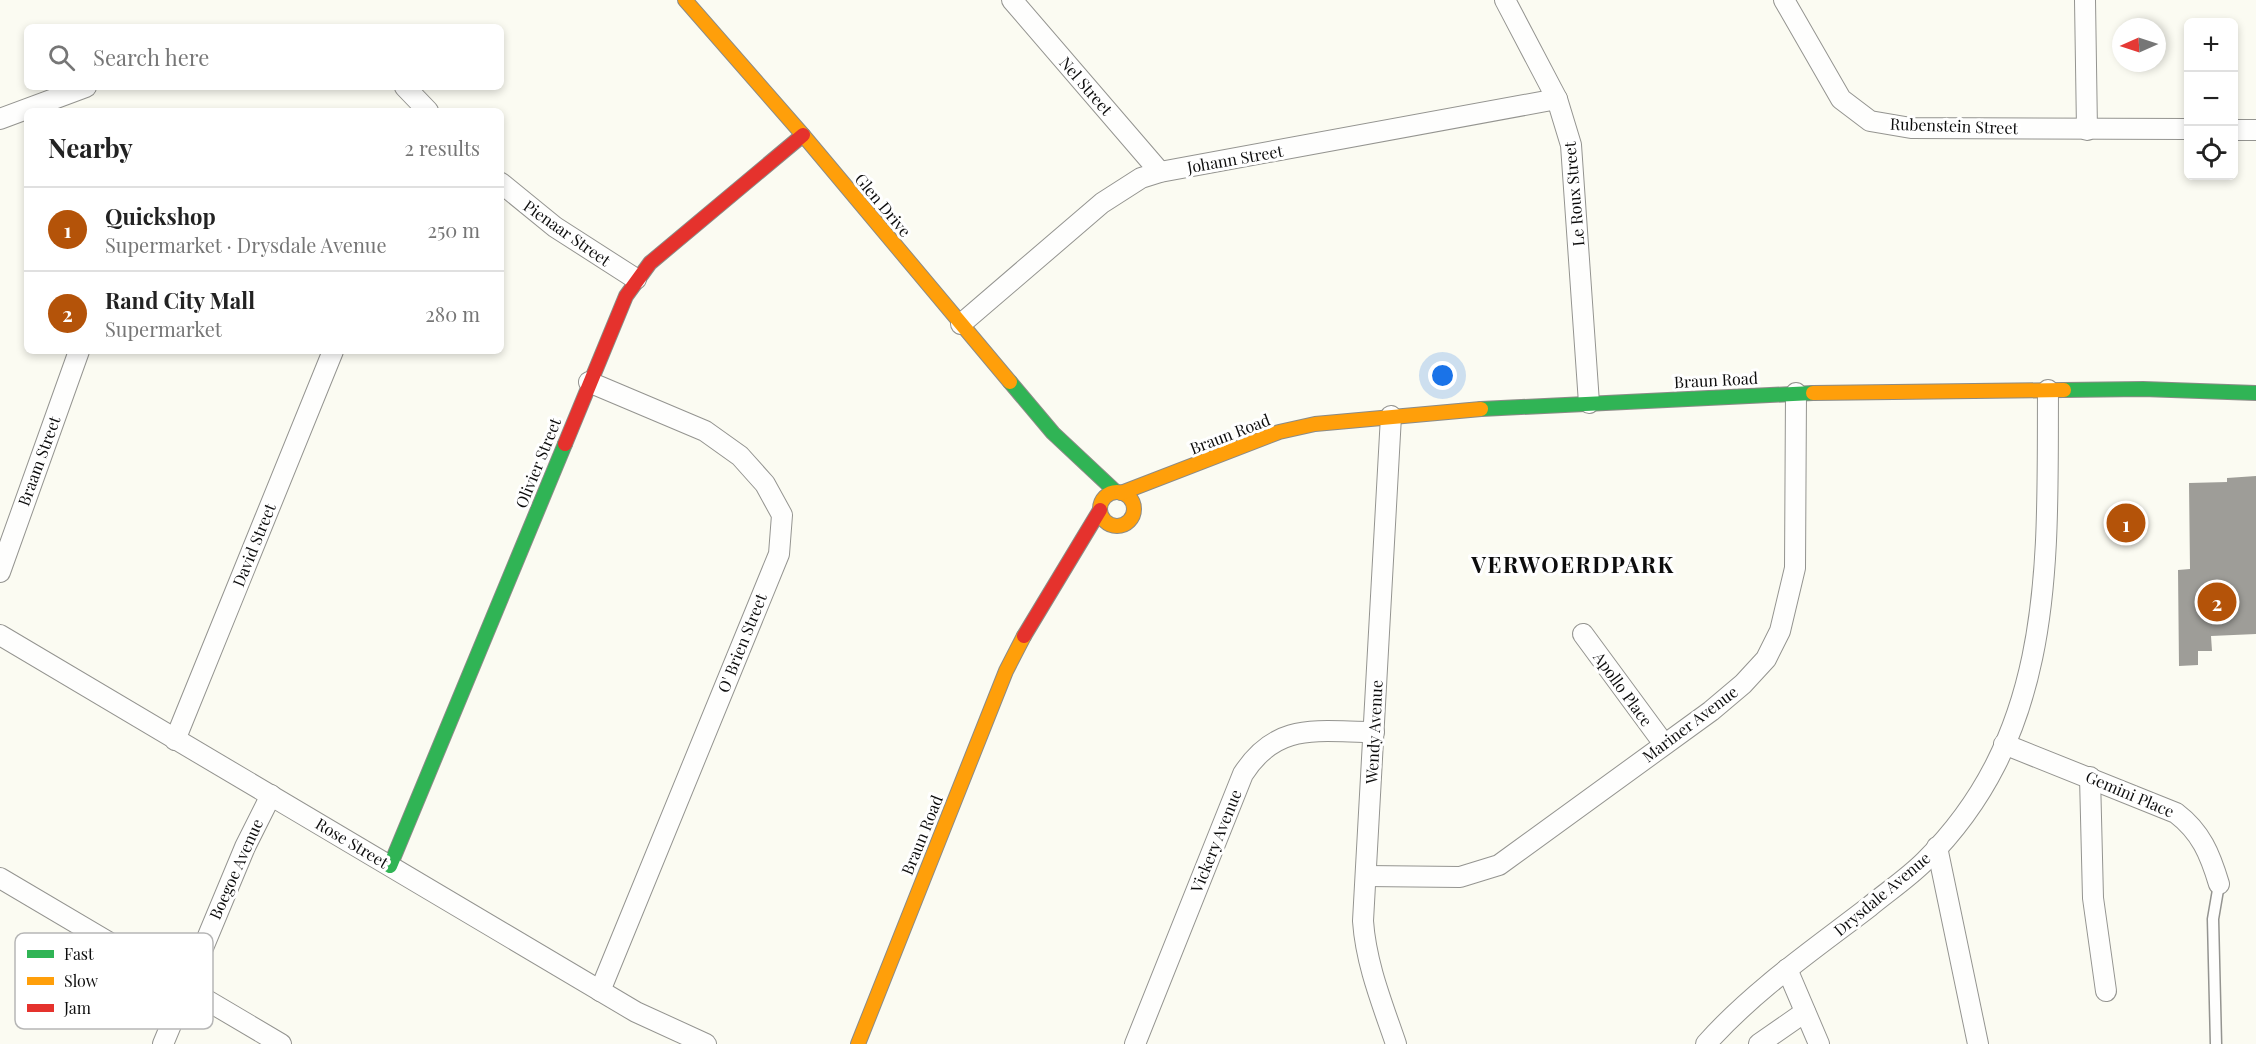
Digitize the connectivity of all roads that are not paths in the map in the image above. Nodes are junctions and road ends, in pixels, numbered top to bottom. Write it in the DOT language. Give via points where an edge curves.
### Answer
graph roads {
  1 [pos="686,0"];
  2 [pos="1012,0"];
  3 [pos="1505,0"];
  4 [pos="1784,0"];
  5 [pos="2085,0"];
  6 [pos="82,90"];
  7 [pos="408,90"];
  8 [pos="1557,99"];
  9 [pos="61,104"];
  10 [pos="45,108"];
  11 [pos="425,108"];
  12 [pos="24,113"];
  13 [pos="0,119"];
  14 [pos="2184,129"];
  15 [pos="2087,130"];
  16 [pos="2238,130"];
  17 [pos="2256,130"];
  18 [pos="803,135"];
  19 [pos="1160,172"];
  20 [pos="504,185"];
  21 [pos="636,279"];
  22 [pos="961,324"];
  23 [pos="78,354"];
  24 [pos="332,354"];
  25 [pos="590,382"];
  26 [pos="2048,390"];
  27 [pos="1796,393"];
  28 [pos="2256,393"];
  29 [pos="1589,403"];
  30 [pos="1391,416"];
  31 [pos="1053,433"];
  32 [pos="1186,469"];
  33 [pos="1118,493"];
  34 [pos="1101,508"];
  35 [pos="1133,513"];
  36 [pos="1105,533"];
  37 [pos="0,572"];
  38 [pos="1060,579"];
  39 [pos="1583,634"];
  40 [pos="0,635"];
  41 [pos="1374,732"];
  42 [pos="175,740"];
  43 [pos="1664,744"];
  44 [pos="2004,744"];
  45 [pos="2091,777"];
  46 [pos="271,795"];
  47 [pos="1937,847"];
  48 [pos="390,866"];
  49 [pos="1366,876"];
  50 [pos="0,878"];
  51 [pos="2219,884"];
  52 [pos="92,933"];
  53 [pos="209,933"];
  54 [pos="1787,969"];
  55 [pos="600,991"];
  56 [pos="2106,992"];
  57 [pos="213,1005"];
  58 [pos="1805,1012"];
  59 [pos="169,1029"];
  60 [pos="163,1044"];
  61 [pos="281,1044"];
  62 [pos="706,1044"];
  63 [pos="858,1044"];
  64 [pos="1136,1044"];
  65 [pos="1396,1044"];
  66 [pos="1706,1044"];
  67 [pos="1759,1044"];
  68 [pos="1819,1044"];
  69 [pos="1978,1044"];
  70 [pos="2216,1044"];
  1 -- 18 [label="street, Glen Drive"];
  2 -- 19 [label="street, Nel Street"];
  3 -- 8 [label="street, Le Roux Street"];
  4 -- 15 [label="street, Rubenstein Street" via="1841,99 1870,121 1911,128"];
  5 -- 15 [label="street"];
  6 -- 9 [label="street"];
  7 -- 11 [label="street"];
  8 -- 19 [label="street, Johann Street"];
  8 -- 29 [label="street, Le Roux Street" via="1574,164"];
  9 -- 10 [label="street"];
  12 -- 13 [label="street"];
  14 -- 15 [label="street, Rubenstein Street"];
  16 -- 17 [label="street"];
  18 -- 21 [label="street, Olivier Street"];
  18 -- 22 [label="street, Glen Drive"];
  19 -- 22 [label="street, Johann Street" via="1140,178 1102,203"];
  20 -- 21 [label="street, Pienaar Street" via="555,227"];
  21 -- 25 [label="street, Olivier Street"];
  22 -- 31 [label="street, Glen Drive"];
  23 -- 37 [label="street, Braam Street"];
  24 -- 42 [label="street, David Street"];
  25 -- 48 [label="street, Olivier Street"];
  25 -- 55 [label="street, O' Brien Street" via="721,440 765,484 782,515 779,554"];
  26 -- 27 [label="street, Braun Road"];
  26 -- 28 [label="street, Braun Road"];
  26 -- 44 [label="street, Drysdale Avenue" via="2047,554 2041,616 2033,658"];
  27 -- 29 [label="street, Braun Road"];
  27 -- 43 [label="street, Mariner Avenue" via="1796,557 1780,631 1766,659 1743,684"];
  29 -- 30 [label="street, Braun Road"];
  30 -- 32 [label="street, Braun Road" via="1279,432"];
  30 -- 41 [label="street, Wendy Avenue"];
  31 -- 33 [label="street, Glen Drive"];
  31 -- 34 [label="street, Glen Drive"];
  32 -- 33 [label="street, Braun Road"];
  32 -- 35 [label="street, Braun Road"];
  33 -- 34 [label="street, Braun Road" via="1106,496"];
  33 -- 35 [label="street, Glen Drive" via="1130,499"];
  34 -- 36 [label="street, Glen Drive"];
  34 -- 38 [label="street, Braun Road"];
  35 -- 36 [label="street, Braun Road" via="1123,525"];
  36 -- 38 [label="street, Braun Road"];
  38 -- 63 [label="street, Braun Road" via="1006,671"];
  39 -- 43 [label="street, Apollo Place"];
  40 -- 42 [label="street, Rose Street"];
  41 -- 49 [label="street, Wendy Avenue"];
  41 -- 64 [label="street, Vickery Avenue" via="1295,734 1280,738 1254,757 1243,774"];
  42 -- 46 [label="street, Rose Street"];
  43 -- 49 [label="street, Mariner Avenue" via="1499,865 1460,877"];
  44 -- 45 [label="street, Gemini Place"];
  44 -- 47 [label="street, Drysdale Avenue" via="1970,808"];
  45 -- 51 [label="street, Gemini Place" via="2176,813 2190,824 2210,853"];
  45 -- 56 [label="street" via="2093,898"];
  46 -- 48 [label="street, Rose Street"];
  46 -- 53 [label="street, Boegoe Avenue"];
  47 -- 54 [label="street, Drysdale Avenue" via="1895,886"];
  47 -- 69 [label="street"];
  48 -- 55 [label="street, Rose Street"];
  49 -- 65 [label="street, Wendy Avenue" via="1365,944 1377,994"];
  50 -- 52 [label="street"];
  51 -- 70 [label="lane" via="2213,919"];
  54 -- 58 [label="street"];
  54 -- 66 [label="street, Drysdale Avenue"];
  55 -- 62 [label="street, Rose Street" via="662,1026"];
  57 -- 61 [label="street"];
  58 -- 67 [label="street"];
  58 -- 68 [label="street"];
  59 -- 60 [label="street, Boegoe Avenue"];
}
